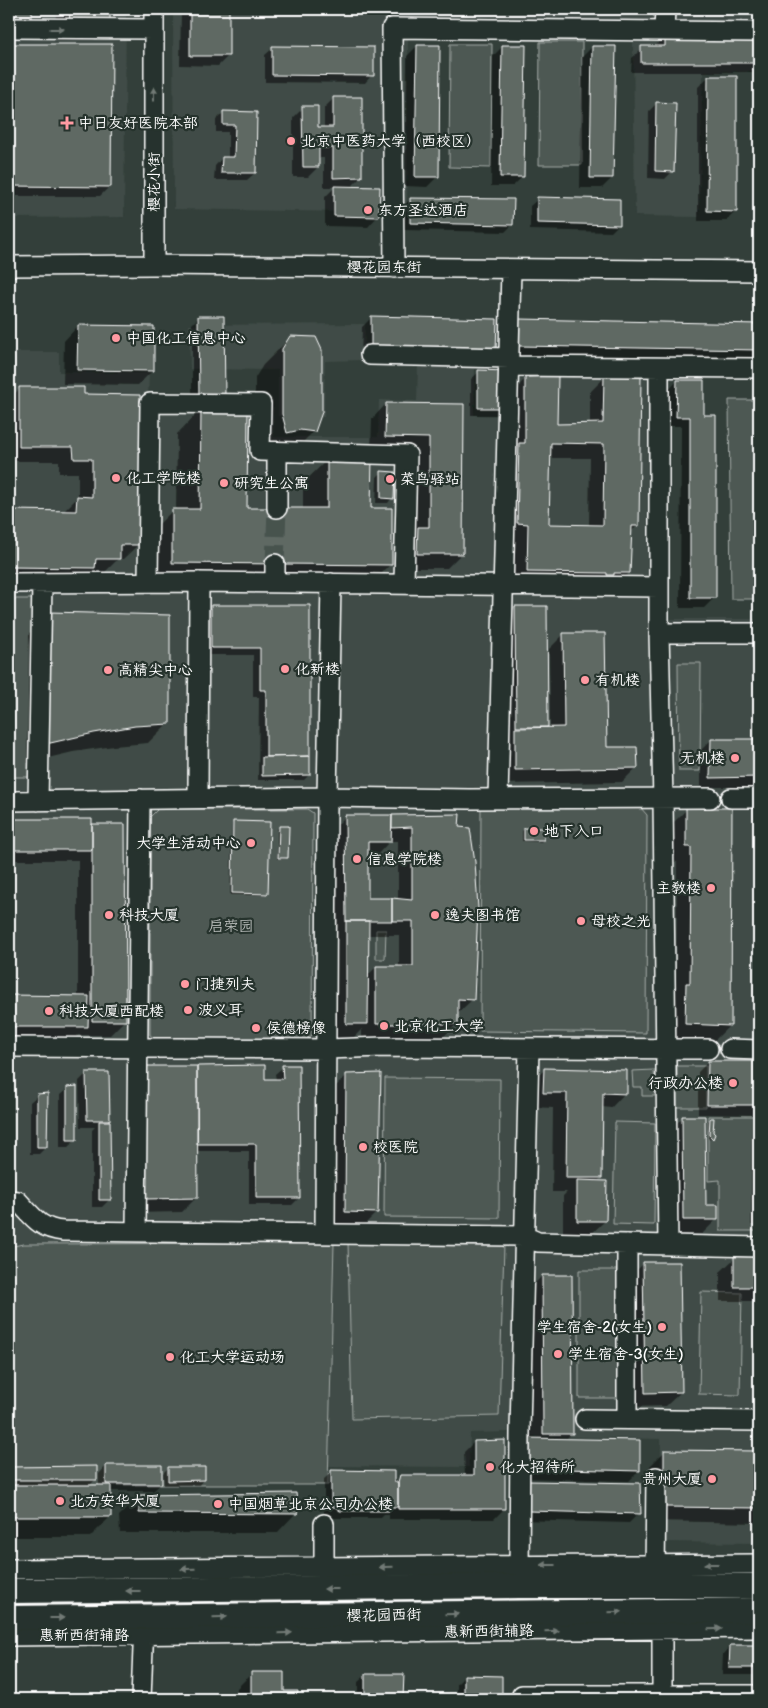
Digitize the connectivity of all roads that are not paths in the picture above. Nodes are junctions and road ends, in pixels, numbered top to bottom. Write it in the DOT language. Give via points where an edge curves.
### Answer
graph roads {
  1 [pos="154,9"];
  2 [pos="665,9"];
  3 [pos="9,28"];
  4 [pos="154,29"];
  5 [pos="664,31"];
  6 [pos="759,32"];
  7 [pos="154,265"];
  8 [pos="9,266"];
  9 [pos="394,268"];
  10 [pos="511,269"];
  11 [pos="759,271"];
  12 [pos="370,355"];
  13 [pos="508,362"];
  14 [pos="759,368"];
  15 [pos="659,378"];
  16 [pos="277,452"];
  17 [pos="277,508"];
  18 [pos="276,564"];
  19 [pos="148,582"];
  20 [pos="199,582"];
  21 [pos="9,583"];
  22 [pos="42,583"];
  23 [pos="275,583"];
  24 [pos="330,583"];
  25 [pos="404,583"];
  26 [pos="503,585"];
  27 [pos="659,587"];
  28 [pos="659,633"];
  29 [pos="759,633"];
  30 [pos="327,797"];
  31 [pos="198,798"];
  32 [pos="710,798"];
  33 [pos="732,798"];
  34 [pos="759,798"];
  35 [pos="140,799"];
  36 [pos="498,799"];
  37 [pos="663,799"];
  38 [pos="38,800"];
  39 [pos="9,801"];
  40 [pos="9,1047"];
  41 [pos="138,1047"];
  42 [pos="529,1048"];
  43 [pos="327,1049"];
  44 [pos="665,1049"];
  45 [pos="708,1049"];
  46 [pos="730,1049"];
  47 [pos="759,1050"];
  48 [pos="9,1200"];
  49 [pos="136,1231"];
  50 [pos="325,1233"];
  51 [pos="524,1236"];
  52 [pos="626,1244"];
  53 [pos="668,1245"];
  54 [pos="759,1247"];
  55 [pos="585,1419"];
  56 [pos="627,1419"];
  57 [pos="759,1421"];
  58 [pos="656,1477"];
  59 [pos="324,1524"];
  60 [pos="759,1564"];
  61 [pos="324,1567"];
  62 [pos="9,1568"];
  63 [pos="655,1575"];
  64 [pos="519,1576"];
  65 [pos="759,1586"];
  66 [pos="9,1591"];
  67 [pos="759,1610"];
  68 [pos="9,1618"];
  69 [pos="657,1620"];
  70 [pos="144,1626"];
  71 [pos="759,1628"];
  72 [pos="9,1636"];
  73 [pos="662,1694"];
  74 [pos="759,1694"];
  75 [pos="522,1695"];
  76 [pos="141,1699"];
  1 -- 4 [label="street, 樱花小街"];
  2 -- 5 [label="street"];
  3 -- 4 [label="street, one-way"];
  7 -- 4 [label="street, 樱花小街, one-way"];
  5 -- 6 [label="street"];
  5 -- 9 [label="street" via="392,28"];
  7 -- 8 [label="street, 樱花园东街"];
  7 -- 9 [label="street, 樱花园东街"];
  9 -- 10 [label="street, 樱花园东街"];
  10 -- 11 [label="street, 樱花园东街"];
  10 -- 13 [label="street"];
  12 -- 13 [label="street"];
  13 -- 14 [label="street"];
  13 -- 26 [label="street"];
  15 -- 27 [label="street"];
  16 -- 17 [label="street"];
  16 -- 19 [label="street" via="260,452 261,404 150,403"];
  16 -- 25 [label="street" via="407,455"];
  18 -- 23 [label="street"];
  19 -- 20 [label="street"];
  19 -- 22 [label="street"];
  20 -- 23 [label="street"];
  20 -- 31 [label="street"];
  21 -- 22 [label="street"];
  22 -- 38 [label="street"];
  23 -- 24 [label="street"];
  24 -- 25 [label="street"];
  24 -- 30 [label="street"];
  25 -- 26 [label="street"];
  26 -- 27 [label="street"];
  26 -- 36 [label="street"];
  27 -- 28 [label="street"];
  28 -- 29 [label="street"];
  28 -- 37 [label="street"];
  30 -- 31 [label="street"];
  30 -- 36 [label="street"];
  30 -- 43 [label="street"];
  31 -- 35 [label="street"];
  32 -- 37 [label="street"];
  33 -- 34 [label="street"];
  35 -- 38 [label="street"];
  35 -- 41 [label="street"];
  36 -- 37 [label="street"];
  37 -- 44 [label="street"];
  38 -- 39 [label="street"];
  40 -- 41 [label="street"];
  41 -- 43 [label="street"];
  41 -- 49 [label="street"];
  42 -- 43 [label="street"];
  42 -- 44 [label="street"];
  42 -- 51 [label="street"];
  43 -- 50 [label="street"];
  44 -- 45 [label="street"];
  44 -- 53 [label="street"];
  46 -- 47 [label="street"];
  48 -- 49 [label="street" via="18,1201 50,1230"];
  49 -- 50 [label="street"];
  50 -- 51 [label="street"];
  51 -- 52 [label="street" via="538,1242"];
  51 -- 64 [label="street"];
  52 -- 53 [label="street"];
  52 -- 56 [label="street"];
  53 -- 54 [label="street"];
  55 -- 56 [label="street"];
  56 -- 57 [label="street"];
  58 -- 63 [label="street"];
  59 -- 61 [label="street"];
  60 -- 63 [label="street, one-way"];
  61 -- 62 [label="street, one-way"];
  64 -- 61 [label="street, one-way"];
  63 -- 64 [label="main road, 樱花园西街, one-way"];
  63 -- 65 [label="main road, 樱花园西街"];
  64 -- 66 [label="main road, 樱花园西街, one-way"];
  67 -- 69 [label="main road, 樱花园西街"];
  68 -- 70 [label="main road, 樱花园西街, one-way"];
  70 -- 69 [label="main road, 樱花园西街, one-way"];
  69 -- 71 [label="street, one-way"];
  69 -- 73 [label="street"];
  70 -- 72 [label="street, 惠新西街辅路"];
  70 -- 76 [label="street"];
  73 -- 74 [label="street"];
  73 -- 75 [label="street"];
}
